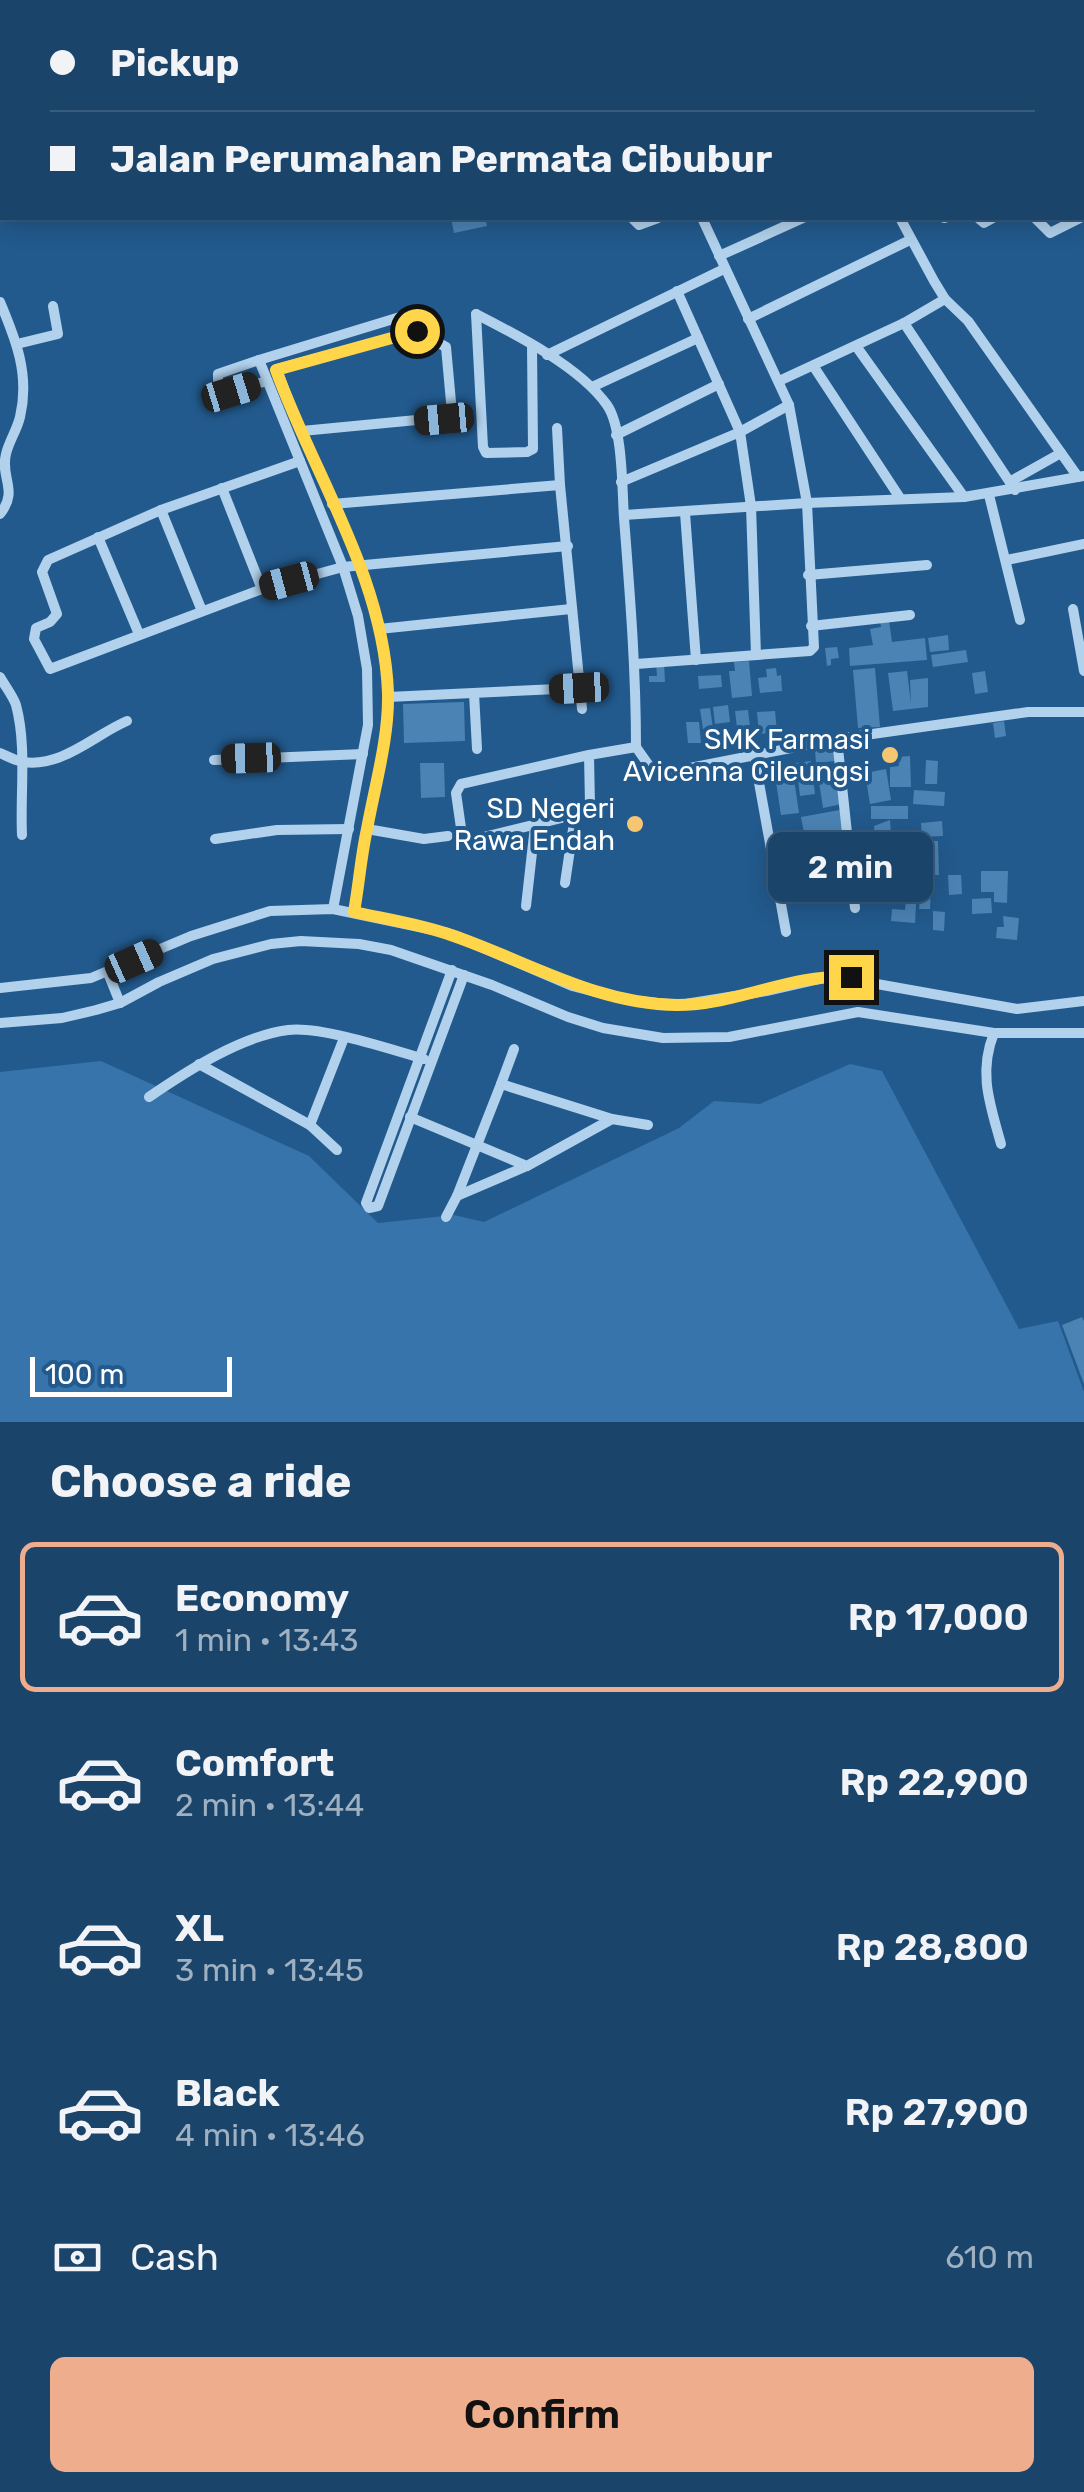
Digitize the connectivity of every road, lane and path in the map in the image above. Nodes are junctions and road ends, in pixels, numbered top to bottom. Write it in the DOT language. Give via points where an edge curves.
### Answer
graph roads {
  1 [pos="703,220"];
  2 [pos="799,220"];
  3 [pos="901,220"];
  4 [pos="1037,220"];
  5 [pos="1074,220"];
  6 [pos="910,240"];
  7 [pos="719,256"];
  8 [pos="724,269"];
  9 [pos="676,290"];
  10 [pos="945,299"];
  11 [pos="0,302"];
  12 [pos="53,306"];
  13 [pos="748,318"];
  14 [pos="904,324"];
  15 [pos="417,331"];
  16 [pos="698,338"];
  17 [pos="18,344"];
  18 [pos="532,346"];
  19 [pos="856,346"];
  20 [pos="546,355"];
  21 [pos="272,356"];
  22 [pos="259,360"];
  23 [pos="814,366"];
  24 [pos="276,370"];
  25 [pos="265,377"];
  26 [pos="779,381"];
  27 [pos="720,384"];
  28 [pos="592,387"];
  29 [pos="788,405"];
  30 [pos="557,428"];
  31 [pos="302,431"];
  32 [pos="740,432"];
  33 [pos="616,434"];
  34 [pos="1061,454"];
  35 [pos="300,460"];
  36 [pos="1081,477"];
  37 [pos="621,482"];
  38 [pos="560,486"];
  39 [pos="1013,486"];
  40 [pos="222,488"];
  41 [pos="989,495"];
  42 [pos="964,497"];
  43 [pos="900,498"];
  44 [pos="807,503"];
  45 [pos="332,504"];
  46 [pos="751,506"];
  47 [pos="160,510"];
  48 [pos="685,513"];
  49 [pos="0,514"];
  50 [pos="624,515"];
  51 [pos="98,536"];
  52 [pos="1084,544"];
  53 [pos="568,546"];
  54 [pos="1007,560"];
  55 [pos="351,565"];
  56 [pos="927,566"];
  57 [pos="808,576"];
  58 [pos="262,588"];
  59 [pos="570,608"];
  60 [pos="1072,609"];
  61 [pos="202,611"];
  62 [pos="910,615"];
  63 [pos="1020,620"];
  64 [pos="811,626"];
  65 [pos="379,630"];
  66 [pos="138,634"];
  67 [pos="756,655"];
  68 [pos="696,660"];
  69 [pos="636,664"];
  70 [pos="1084,672"];
  71 [pos="0,677"];
  72 [pos="579,688"];
  73 [pos="474,693"];
  74 [pos="388,697"];
  75 [pos="582,708"];
  76 [pos="1084,712"];
  77 [pos="127,721"];
  78 [pos="837,739"];
  79 [pos="636,747"];
  80 [pos="477,749"];
  81 [pos="0,753"];
  82 [pos="363,754"];
  83 [pos="588,754"];
  84 [pos="754,755"];
  85 [pos="214,760"];
  86 [pos="23,762"];
  87 [pos="575,816"];
  88 [pos="535,826"];
  89 [pos="349,829"];
  90 [pos="366,830"];
  91 [pos="22,835"];
  92 [pos="448,836"];
  93 [pos="215,839"];
  94 [pos="565,883"];
  95 [pos="526,906"];
  96 [pos="854,908"];
  97 [pos="333,909"];
  98 [pos="354,912"];
  99 [pos="786,932"];
  100 [pos="458,973"];
  101 [pos="110,977"];
  102 [pos="0,988"];
  103 [pos="119,999"];
  104 [pos="1084,1001"];
  105 [pos="0,1023"];
  106 [pos="994,1034"];
  107 [pos="1084,1034"];
  108 [pos="344,1038"];
  109 [pos="514,1049"];
  110 [pos="421,1058"];
  111 [pos="434,1063"];
  112 [pos="199,1064"];
  113 [pos="502,1084"];
  114 [pos="149,1097"];
  115 [pos="400,1113"];
  116 [pos="413,1118"];
  117 [pos="612,1120"];
  118 [pos="310,1125"];
  119 [pos="648,1126"];
  120 [pos="1000,1144"];
  121 [pos="477,1145"];
  122 [pos="337,1150"];
  123 [pos="527,1166"];
  124 [pos="457,1196"];
  125 [pos="446,1216"];
  1 -- 7 [label="street"];
  2 -- 7 [label="street"];
  3 -- 6 [label="street"];
  4 -- 5 [label="street" via="1050,233"];
  6 -- 10 [label="street"];
  6 -- 13 [label="street"];
  7 -- 8 [label="street"];
  8 -- 9 [label="street"];
  8 -- 13 [label="street"];
  9 -- 16 [label="street"];
  9 -- 20 [label="street"];
  10 -- 14 [label="street"];
  10 -- 34 [label="street" via="968,321"];
  11 -- 17 [label="street"];
  12 -- 17 [label="street" via="58,334"];
  13 -- 26 [label="street"];
  14 -- 19 [label="street"];
  14 -- 39 [label="street"];
  15 -- 21 [label="street" via="414,314"];
  15 -- 24 [label="street"];
  15 -- 31 [label="street" via="446,347 450,416"];
  16 -- 27 [label="street"];
  16 -- 28 [label="street"];
  17 -- 49 [label="street" via="23,400 6,455 10,496"];
  18 -- 18 [label="street" via="476,314 486,453 532,449"];
  18 -- 20 [label="street"];
  19 -- 23 [label="street"];
  19 -- 42 [label="street"];
  20 -- 28 [label="street"];
  21 -- 22 [label="street"];
  21 -- 24 [label="street"];
  22 -- 25 [label="street"];
  22 -- 25 [label="street" via="226,369 218,382 228,392"];
  23 -- 26 [label="street"];
  23 -- 43 [label="street"];
  24 -- 25 [label="street"];
  24 -- 31 [label="street"];
  25 -- 35 [label="street"];
  26 -- 29 [label="street"];
  27 -- 32 [label="street"];
  27 -- 33 [label="street"];
  28 -- 33 [label="street" via="611,410"];
  29 -- 32 [label="street"];
  29 -- 44 [label="street"];
  30 -- 38 [label="street"];
  31 -- 45 [label="street"];
  32 -- 37 [label="street"];
  32 -- 46 [label="street"];
  33 -- 37 [label="street"];
  34 -- 36 [label="street"];
  34 -- 39 [label="street"];
  35 -- 40 [label="street"];
  35 -- 55 [label="street"];
  36 -- 39 [label="street"];
  37 -- 50 [label="street"];
  38 -- 45 [label="street"];
  38 -- 53 [label="street"];
  39 -- 41 [label="street"];
  40 -- 47 [label="street"];
  40 -- 58 [label="street"];
  41 -- 42 [label="street"];
  41 -- 54 [label="street"];
  42 -- 43 [label="street"];
  43 -- 44 [label="street"];
  44 -- 46 [label="street"];
  44 -- 57 [label="street"];
  45 -- 55 [label="street"];
  46 -- 48 [label="street"];
  46 -- 67 [label="street"];
  47 -- 51 [label="street"];
  47 -- 61 [label="street"];
  48 -- 50 [label="street"];
  48 -- 68 [label="street"];
  50 -- 69 [label="street"];
  51 -- 66 [label="street"];
  51 -- 66 [label="street" via="44,565 57,614 36,628 34,638 50,669"];
  52 -- 54 [label="street"];
  53 -- 55 [label="street"];
  53 -- 59 [label="street"];
  54 -- 63 [label="street"];
  55 -- 58 [label="street"];
  55 -- 65 [label="street"];
  55 -- 82 [label="street" via="367,669"];
  56 -- 57 [label="street"];
  57 -- 64 [label="street"];
  58 -- 61 [label="street"];
  59 -- 65 [label="street"];
  59 -- 72 [label="street"];
  60 -- 70 [label="street"];
  61 -- 66 [label="street"];
  62 -- 64 [label="street"];
  64 -- 67 [label="street" via="812,650"];
  65 -- 74 [label="street"];
  67 -- 68 [label="street"];
  68 -- 69 [label="street"];
  69 -- 79 [label="street"];
  71 -- 86 [label="street" via="16,703"];
  72 -- 73 [label="street"];
  72 -- 75 [label="street"];
  73 -- 74 [label="street"];
  73 -- 80 [label="street"];
  74 -- 90 [label="street"];
  76 -- 78 [label="street" via="1028,712"];
  77 -- 86 [label="street" via="75,752"];
  78 -- 84 [label="street"];
  78 -- 96 [label="street"];
  79 -- 83 [label="street"];
  79 -- 84 [label="street" via="650,767 664,773"];
  81 -- 86 [label="street"];
  82 -- 85 [label="street"];
  82 -- 89 [label="street"];
  83 -- 87 [label="street" via="590,805"];
  83 -- 88 [label="street" via="480,777 458,788 463,842"];
  84 -- 99 [label="street"];
  86 -- 91 [label="street"];
  87 -- 88 [label="street"];
  87 -- 94 [label="street"];
  88 -- 95 [label="street"];
  89 -- 93 [label="street"];
  89 -- 97 [label="street"];
  90 -- 92 [label="street"];
  90 -- 98 [label="street"];
  97 -- 98 [label="street"];
  97 -- 101 [label="street" via="270,911 236,920"];
  98 -- 104 [label="street" via="448,933 572,986 627,1000 679,1005 832,976 1017,1009"];
  100 -- 103 [label="street" via="375,947 300,941 213,959"];
  100 -- 106 [label="street" via="568,1017 664,1038 729,1037 858,1012"];
  100 -- 110 [label="street"];
  100 -- 111 [label="street"];
  101 -- 102 [label="street"];
  101 -- 103 [label="street"];
  103 -- 105 [label="street" via="62,1018"];
  106 -- 107 [label="street"];
  106 -- 120 [label="street" via="985,1086"];
  108 -- 110 [label="street"];
  108 -- 112 [label="street" via="286,1030"];
  108 -- 118 [label="street"];
  109 -- 113 [label="street"];
  110 -- 111 [label="street"];
  110 -- 115 [label="street"];
  111 -- 116 [label="street"];
  112 -- 114 [label="street"];
  112 -- 118 [label="street"];
  113 -- 117 [label="street"];
  113 -- 121 [label="street"];
  115 -- 116 [label="street"];
  115 -- 116 [label="street" via="369,1208 378,1206"];
  116 -- 121 [label="street"];
  117 -- 119 [label="street"];
  117 -- 123 [label="street"];
  118 -- 122 [label="street"];
  121 -- 123 [label="street"];
  121 -- 124 [label="street"];
  123 -- 124 [label="street"];
  124 -- 125 [label="street"];
}
